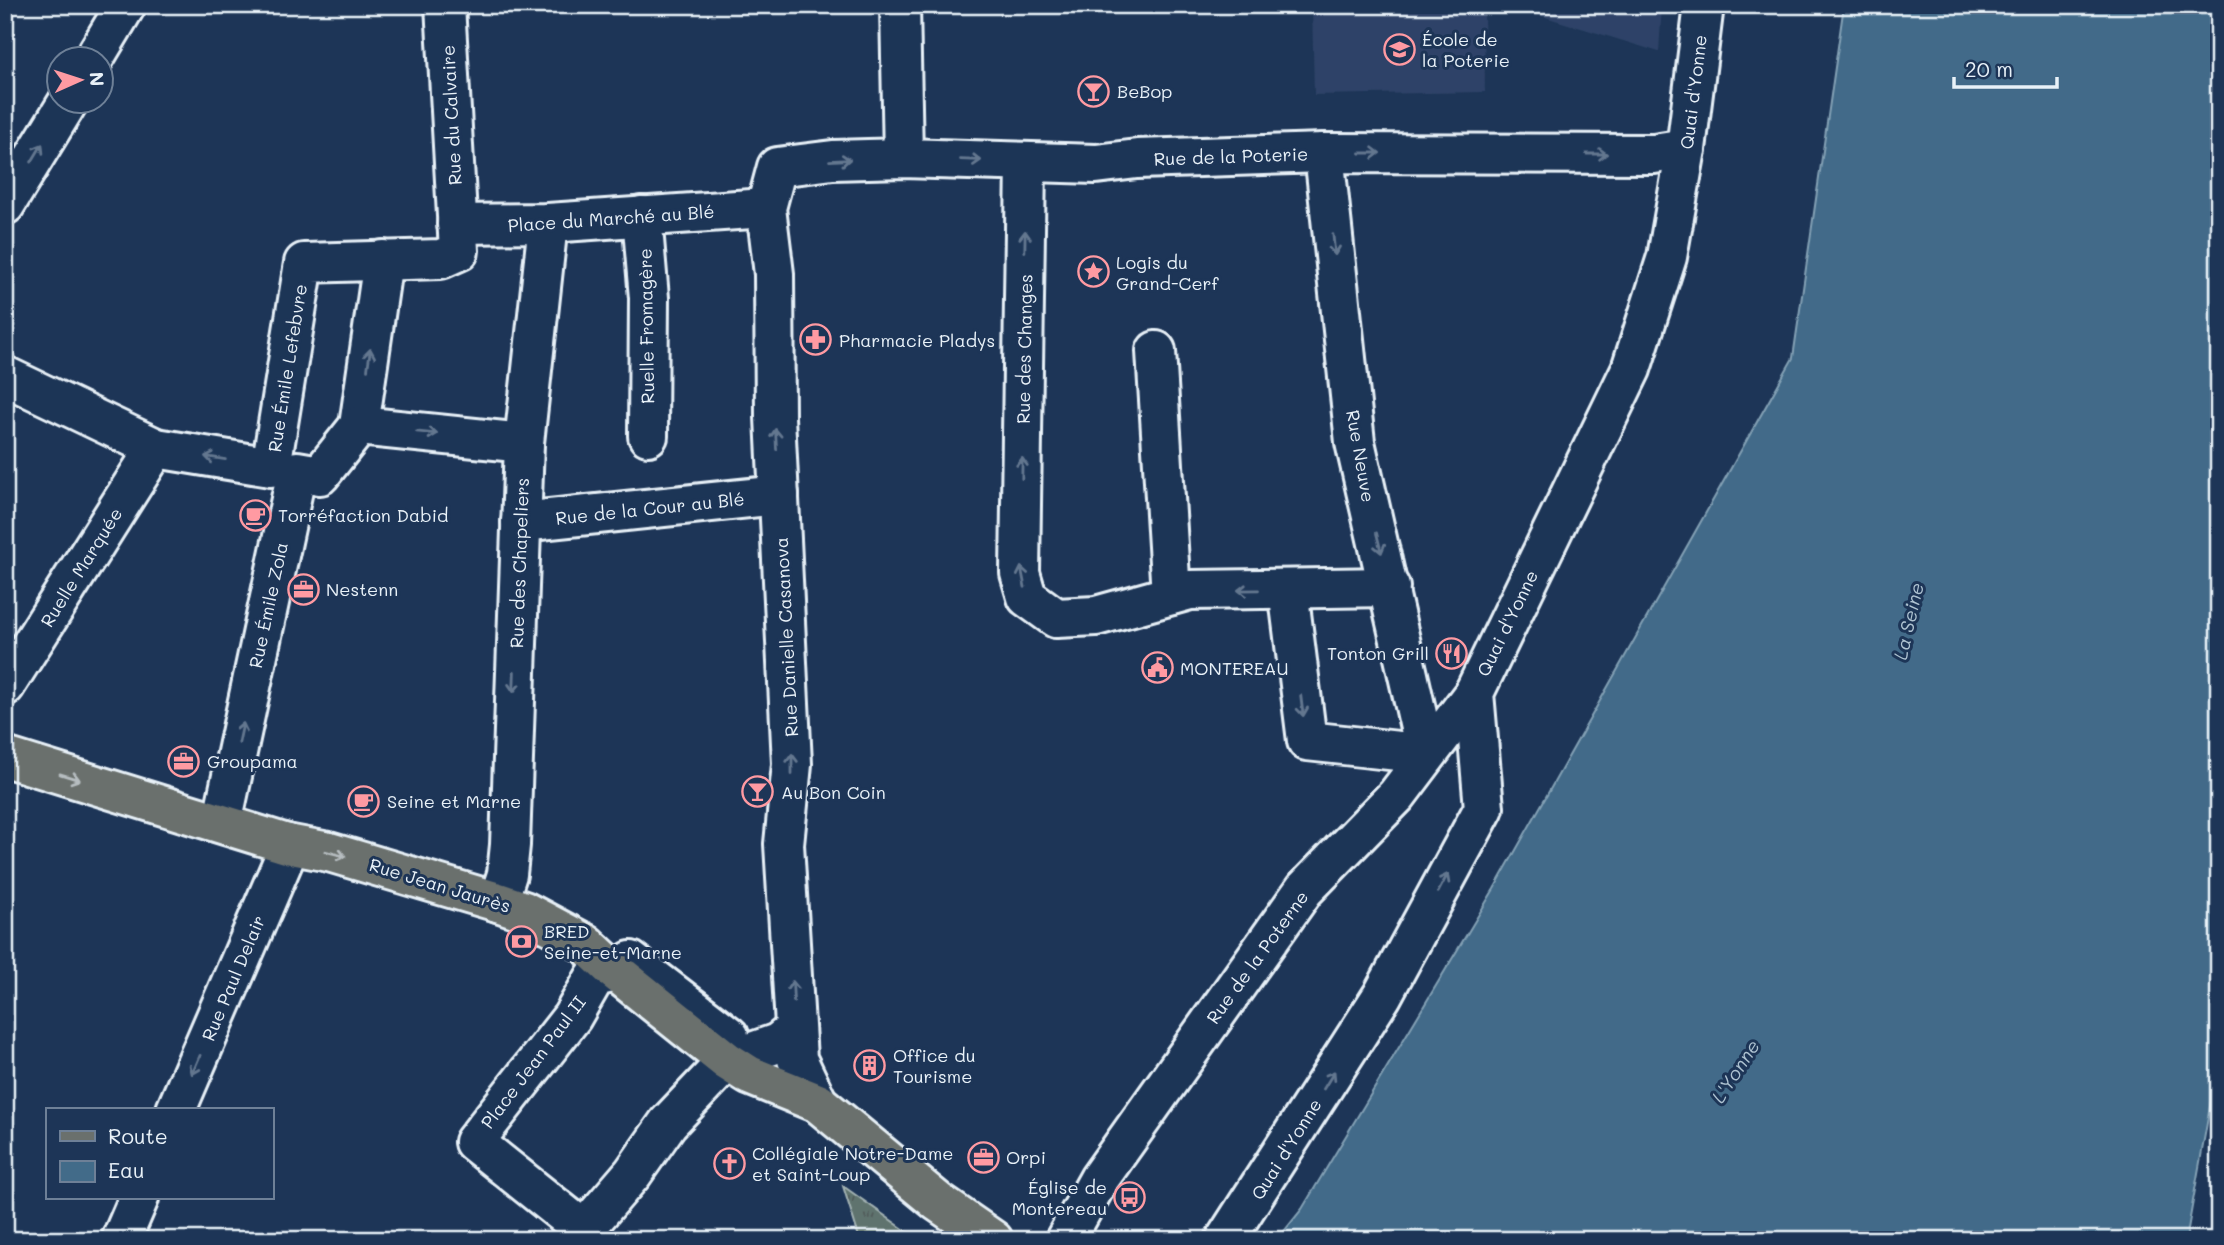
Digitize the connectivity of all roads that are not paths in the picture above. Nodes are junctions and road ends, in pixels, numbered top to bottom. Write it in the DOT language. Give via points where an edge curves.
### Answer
graph roads {
  1 [pos="126,5"];
  2 [pos="445,5"];
  3 [pos="900,5"];
  4 [pos="1704,5"];
  5 [pos="101,46"];
  6 [pos="59,116"];
  7 [pos="1686,149"];
  8 [pos="1324,153"];
  9 [pos="903,158"];
  10 [pos="1026,162"];
  11 [pos="777,167"];
  12 [pos="5,205"];
  13 [pos="765,208"];
  14 [pos="642,216"];
  15 [pos="548,223"];
  16 [pos="458,238"];
  17 [pos="383,260"];
  18 [pos="329,262"];
  19 [pos="1156,351"];
  20 [pos="5,376"];
  21 [pos="359,426"];
  22 [pos="648,436"];
  23 [pos="524,443"];
  24 [pos="156,448"];
  25 [pos="284,469"];
  26 [pos="779,495"];
  27 [pos="521,522"];
  28 [pos="1390,587"];
  29 [pos="1288,589"];
  30 [pos="1171,596"];
  31 [pos="5,686"];
  32 [pos="1474,693"];
  33 [pos="1426,754"];
  34 [pos="5,757"];
  35 [pos="222,823"];
  36 [pos="287,844"];
  37 [pos="498,902"];
  38 [pos="616,972"];
  39 [pos="794,1030"];
  40 [pos="727,1060"];
  41 [pos="818,1103"];
  42 [pos="177,1108"];
  43 [pos="138,1200"];
  44 [pos="938,1202"];
  45 [pos="121,1240"];
  46 [pos="951,1240"];
  47 [pos="993,1240"];
  48 [pos="1065,1240"];
  49 [pos="1226,1240"];
  1 -- 5 [label="street"];
  2 -- 16 [label="street, Rue du Calvaire"];
  3 -- 9 [label="street"];
  4 -- 7 [label="street, Quai d'Yonne"];
  12 -- 6 [label="street, one-way"];
  8 -- 7 [label="street, Rue de la Poterie, one-way" via="1654,154"];
  7 -- 32 [label="street, Quai d'Yonne" via="1667,257 1631,369"];
  8 -- 10 [label="street, Rue de la Poterie" via="1096,164"];
  8 -- 28 [label="street, Rue Neuve, one-way" via="1355,442"];
  9 -- 10 [label="street, Rue de la Poterie, one-way"];
  11 -- 9 [label="street, Rue de la Poterie, one-way"];
  30 -- 10 [label="street, Rue des Changes, one-way" via="1096,616 1056,618 1027,597 1020,573"];
  11 -- 13 [label="street, Rue Danielle Casanova"];
  13 -- 14 [label="street, Place du Marché au Blé"];
  26 -- 13 [label="street, Rue Danielle Casanova, one-way" via="774,274"];
  14 -- 15 [label="street, Place du Marché au Blé"];
  14 -- 22 [label="street, Ruelle Fromagère" via="649,298"];
  15 -- 16 [label="street, Place du Marché au Blé"];
  15 -- 23 [label="street, Rue des Chapeliers"];
  16 -- 17 [label="street, Place du Marché au Blé" via="441,259"];
  17 -- 18 [label="street, Place du Marché au Blé"];
  21 -- 17 [label="street, one-way"];
  18 -- 25 [label="street, Rue Émile Lefebvre" via="303,263"];
  19 -- 30 [label="street"];
  20 -- 24 [label="street, Rue Émile Lefebvre"];
  21 -- 23 [label="street, one-way"];
  21 -- 25 [label="street" via="320,475"];
  23 -- 27 [label="street, Rue des Chapeliers"];
  25 -- 24 [label="street, Rue Émile Lefebvre, one-way"];
  24 -- 31 [label="street, Ruelle Marquée"];
  35 -- 25 [label="street, Rue Émile Zola, one-way"];
  26 -- 27 [label="street, Rue de la Cour au Blé"];
  39 -- 26 [label="street, Rue Danielle Casanova, one-way" via="785,844 792,764"];
  27 -- 37 [label="street, Rue des Chapeliers, one-way" via="510,845"];
  28 -- 29 [label="street, Rue des Changes"];
  28 -- 33 [label="street, Rue Neuve"];
  29 -- 30 [label="street, Rue des Changes, one-way" via="1190,590"];
  29 -- 33 [label="street, one-way" via="1307,741"];
  32 -- 33 [label="street, Rue de la Poterne"];
  49 -- 32 [label="street, Quai d'Yonne, one-way" via="1382,996 1484,808"];
  33 -- 48 [label="street, Rue de la Poterne" via="1398,795 1304,891 1099,1179"];
  34 -- 35 [label="main road, Rue Jean Jaurès, one-way"];
  35 -- 36 [label="main road, Rue Jean Jaurès"];
  36 -- 37 [label="main road, Rue Jean Jaurès, one-way"];
  36 -- 42 [label="street, Rue Paul Delair, one-way"];
  37 -- 38 [label="main road, Rue Jean Jaurès" via="586,944"];
  38 -- 40 [label="main road, Rue Jean Jaurès"];
  38 -- 40 [label="street, Place Jean Paul II" via="595,977 572,1017 474,1142 584,1230 668,1124"];
  39 -- 40 [label="street" via="778,1043"];
  39 -- 41 [label="street, Rue Danielle Casanova" via="797,1059"];
  40 -- 41 [label="main road, Rue Jean Jaurès" via="749,1075"];
  41 -- 44 [label="main road, Rue Jean Jaurès"];
  43 -- 45 [label="street"];
  44 -- 46 [label="main road"];
  44 -- 47 [label="main road, Rue Jean Jaurès"];
}
